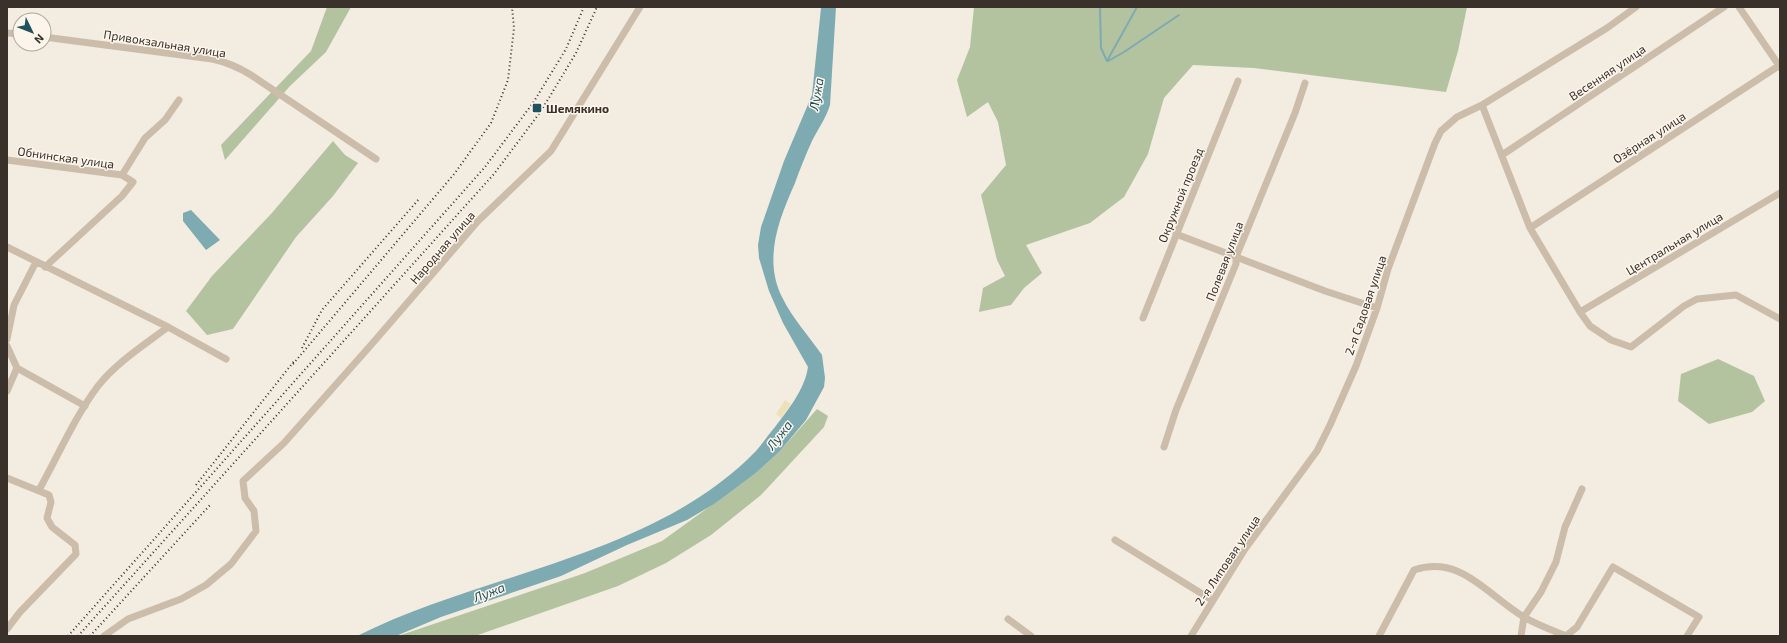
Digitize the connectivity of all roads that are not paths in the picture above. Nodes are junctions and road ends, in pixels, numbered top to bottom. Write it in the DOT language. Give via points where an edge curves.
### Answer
graph roads {
  1 [pos="640,7"];
  2 [pos="1636,7"];
  3 [pos="1724,7"];
  4 [pos="1739,7"];
  5 [pos="52,38"];
  6 [pos="1780,66"];
  7 [pos="1238,81"];
  8 [pos="1305,83"];
  9 [pos="179,100"];
  10 [pos="1482,105"];
  11 [pos="1502,155"];
  12 [pos="376,159"];
  13 [pos="7,160"];
  14 [pos="122,175"];
  15 [pos="1780,193"];
  16 [pos="1530,228"];
  17 [pos="1176,234"];
  18 [pos="7,247"];
  19 [pos="1236,257"];
  20 [pos="36,262"];
  21 [pos="45,267"];
  22 [pos="1377,308"];
  23 [pos="1580,312"];
  24 [pos="1143,318"];
  25 [pos="1780,319"];
  26 [pos="168,327"];
  27 [pos="7,339"];
  28 [pos="7,346"];
  29 [pos="226,359"];
  30 [pos="17,368"];
  31 [pos="7,391"];
  32 [pos="86,406"];
  33 [pos="1164,447"];
  34 [pos="7,478"];
  35 [pos="1582,489"];
  36 [pos="40,490"];
  37 [pos="1283,497"];
  38 [pos="1115,540"];
  39 [pos="1212,600"];
  40 [pos="1524,617"];
  41 [pos="1008,619"];
  42 [pos="7,629"];
  43 [pos="104,636"];
  44 [pos="1032,636"];
  45 [pos="1191,636"];
  46 [pos="1379,636"];
  47 [pos="1521,636"];
  48 [pos="1687,636"];
  1 -- 43 [label="street, Народная улица" via="551,151 478,221 289,437 243,481 245,498 254,511 256,530 232,564 206,585 181,599 128,619"];
  2 -- 10 [label="street, 2-я Садовая улица" via="1607,28"];
  3 -- 11 [label="street, Весенняя улица"];
  4 -- 6 [label="street"];
  5 -- 12 [label="street, Привокзальная улица" via="226,62 251,75"];
  6 -- 16 [label="street, Озёрная улица"];
  7 -- 17 [label="street, Окружной проезд"];
  8 -- 19 [label="street, Полевая улица"];
  9 -- 14 [label="street" via="165,120 145,138"];
  10 -- 11 [label="street"];
  10 -- 22 [label="street, 2-я Садовая улица" via="1457,117 1441,131 1388,269"];
  11 -- 16 [label="street"];
  13 -- 14 [label="street, Обнинская улица"];
  14 -- 21 [label="street" via="133,182 122,196"];
  15 -- 23 [label="street, Центральная улица"];
  16 -- 23 [label="street"];
  17 -- 19 [label="street"];
  17 -- 24 [label="street, Окружной проезд"];
  18 -- 20 [label="street"];
  19 -- 22 [label="street"];
  19 -- 33 [label="street, Полевая улица" via="1236,264 1176,410"];
  20 -- 21 [label="street"];
  20 -- 27 [label="street" via="14,305"];
  21 -- 26 [label="street"];
  22 -- 37 [label="street, 2-я Садовая улица" via="1356,366 1330,425 1317,451"];
  23 -- 25 [label="street" via="1590,326 1611,340 1631,347 1697,299 1736,295"];
  26 -- 29 [label="street"];
  26 -- 32 [label="street" via="125,360 98,385"];
  28 -- 30 [label="street"];
  30 -- 31 [label="street"];
  30 -- 32 [label="street"];
  32 -- 36 [label="street"];
  34 -- 36 [label="street"];
  35 -- 40 [label="street" via="1565,527 1556,562 1542,592"];
  36 -- 42 [label="street" via="48,495 52,502 47,518 52,527 75,545 76,554"];
  37 -- 39 [label="street, 2-я Липовая улица"];
  38 -- 39 [label="street"];
  39 -- 45 [label="street, 2-я Липовая улица"];
  40 -- 46 [label="street" via="1474,579 1440,566 1428,565 1414,570"];
  40 -- 47 [label="street"];
  40 -- 48 [label="street" via="1566,636 1577,627 1613,567 1700,618"];
  41 -- 44 [label="street"];
}
